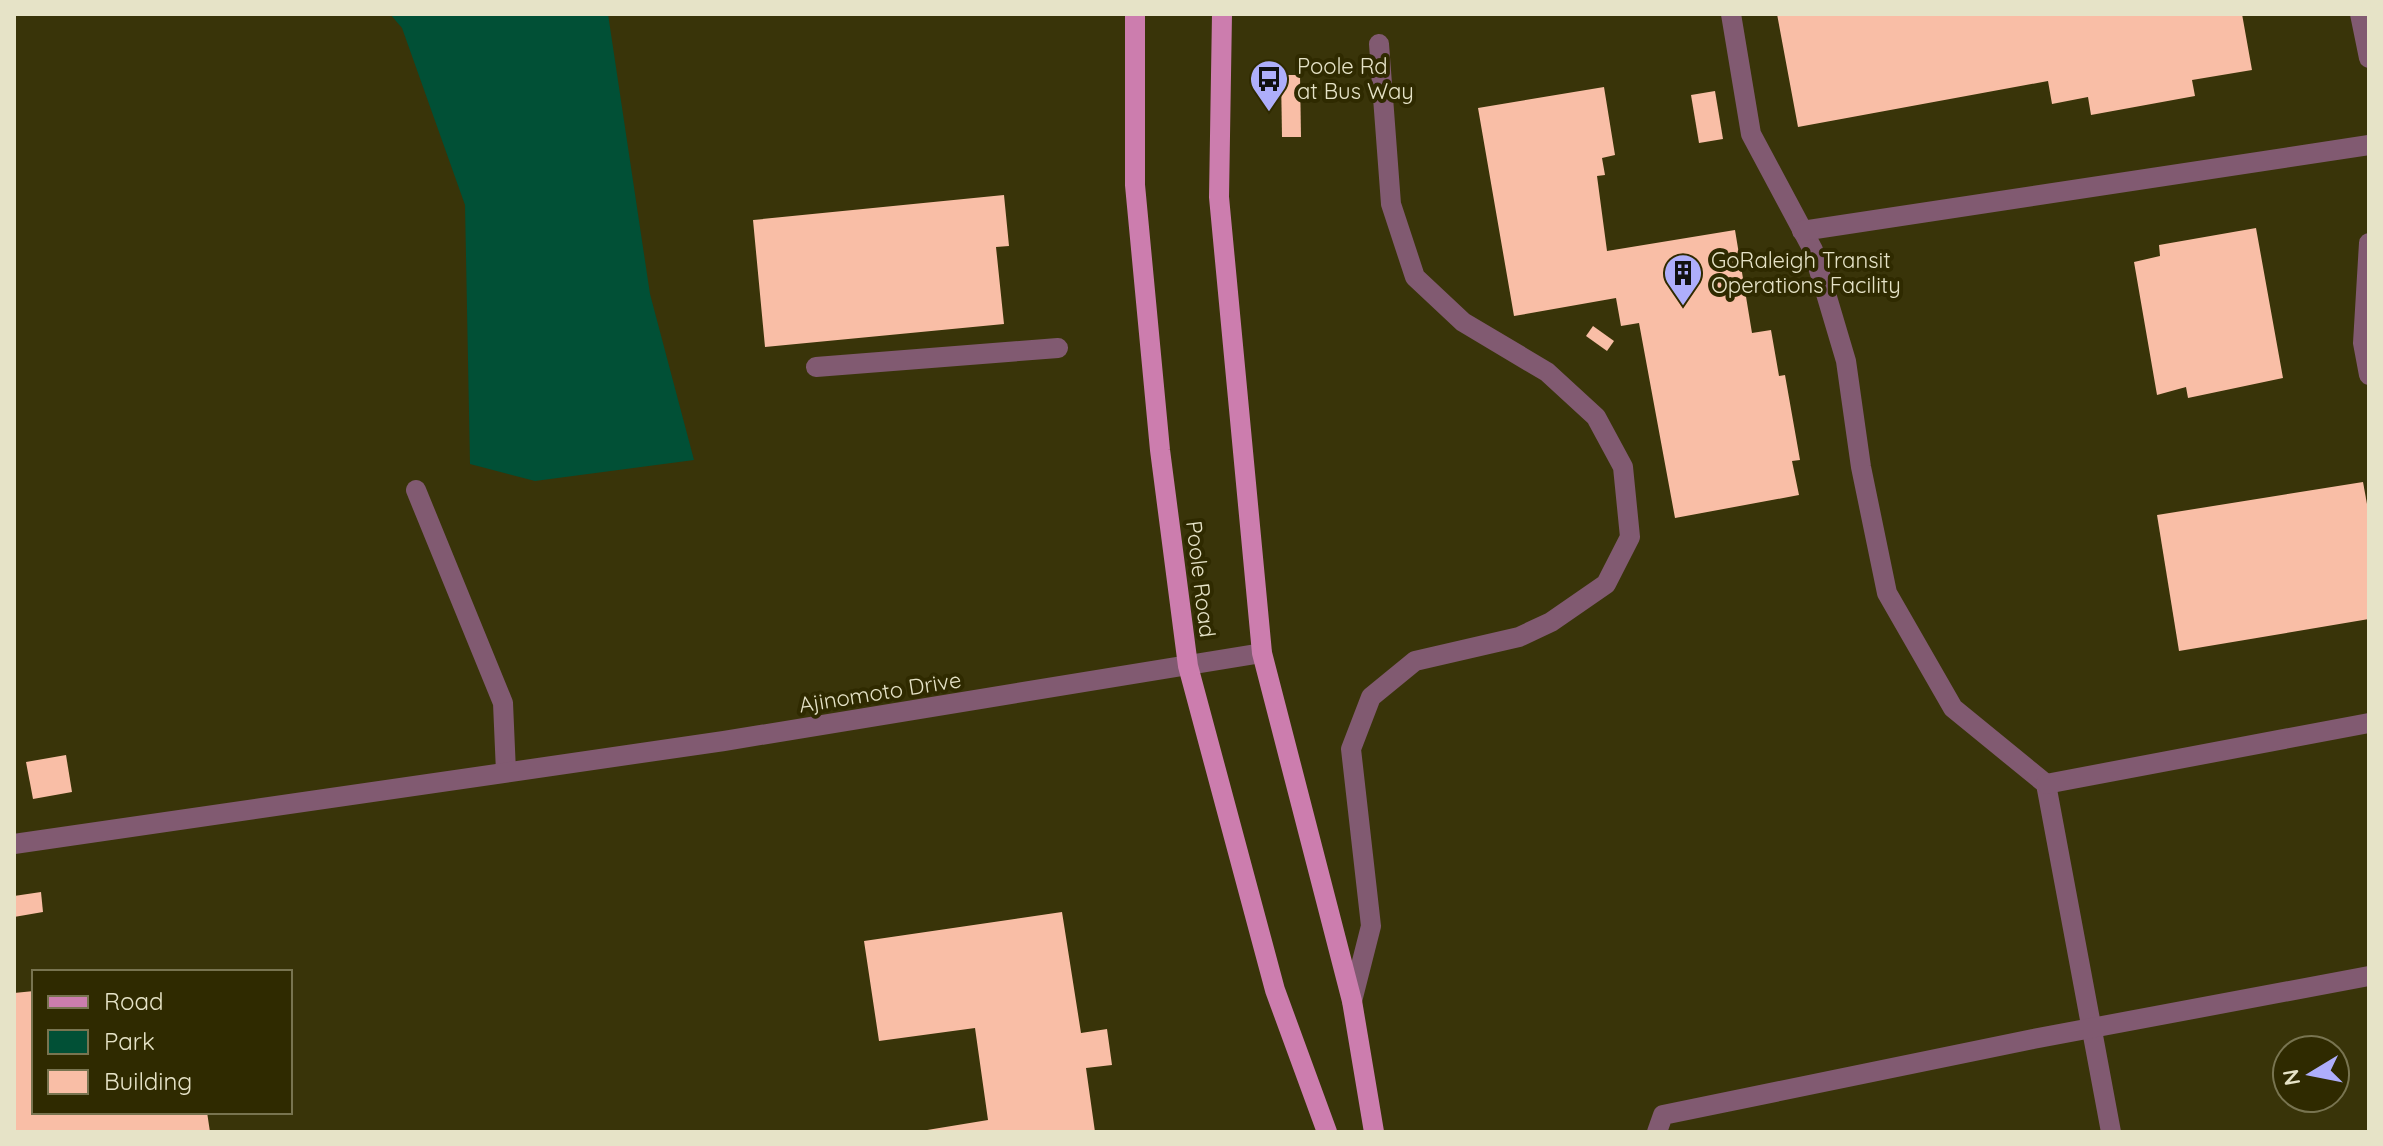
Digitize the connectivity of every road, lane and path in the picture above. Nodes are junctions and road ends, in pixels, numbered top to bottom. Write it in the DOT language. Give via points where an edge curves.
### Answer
graph roads {
  1 [pos="1135,14"];
  2 [pos="1222,14"];
  3 [pos="1731,14"];
  4 [pos="2360,14"];
  5 [pos="1379,44"];
  6 [pos="2369,58"];
  7 [pos="2369,145"];
  8 [pos="1802,231"];
  9 [pos="2369,243"];
  10 [pos="1058,348"];
  11 [pos="816,367"];
  12 [pos="2369,375"];
  13 [pos="416,490"];
  14 [pos="1262,653"];
  15 [pos="1188,666"];
  16 [pos="2369,723"];
  17 [pos="506,772"];
  18 [pos="2046,784"];
  19 [pos="14,844"];
  20 [pos="2369,976"];
  21 [pos="1352,1001"];
  22 [pos="2093,1028"];
  23 [pos="1327,1132"];
  24 [pos="1374,1132"];
  25 [pos="1657,1132"];
  26 [pos="2111,1132"];
  1 -- 15 [label="main road, Poole Road" via="1135,185 1160,450"];
  2 -- 14 [label="main road" via="1219,197"];
  3 -- 8 [label="street" via="1751,134"];
  4 -- 6 [label="street"];
  5 -- 21 [label="street" via="1391,204 1415,277 1463,322 1547,372 1596,417 1623,467 1630,537 1606,584 1551,622 1519,637 1415,661 1371,697 1351,749 1371,926"];
  7 -- 8 [label="street"];
  8 -- 18 [label="street" via="1813,250 1846,361 1887,593 1953,708"];
  9 -- 12 [label="street" via="2363,343"];
  10 -- 11 [label="street"];
  13 -- 17 [label="street" via="503,703"];
  14 -- 15 [label="street, Ajinomoto Drive"];
  14 -- 21 [label="main road"];
  15 -- 17 [label="street, Ajinomoto Drive"];
  15 -- 23 [label="main road, Poole Road" via="1275,990"];
  16 -- 18 [label="street"];
  17 -- 19 [label="street, Ajinomoto Drive"];
  18 -- 22 [label="street"];
  20 -- 22 [label="street"];
  21 -- 24 [label="main road"];
  22 -- 25 [label="street" via="1663,1115"];
  22 -- 26 [label="street"];
}
